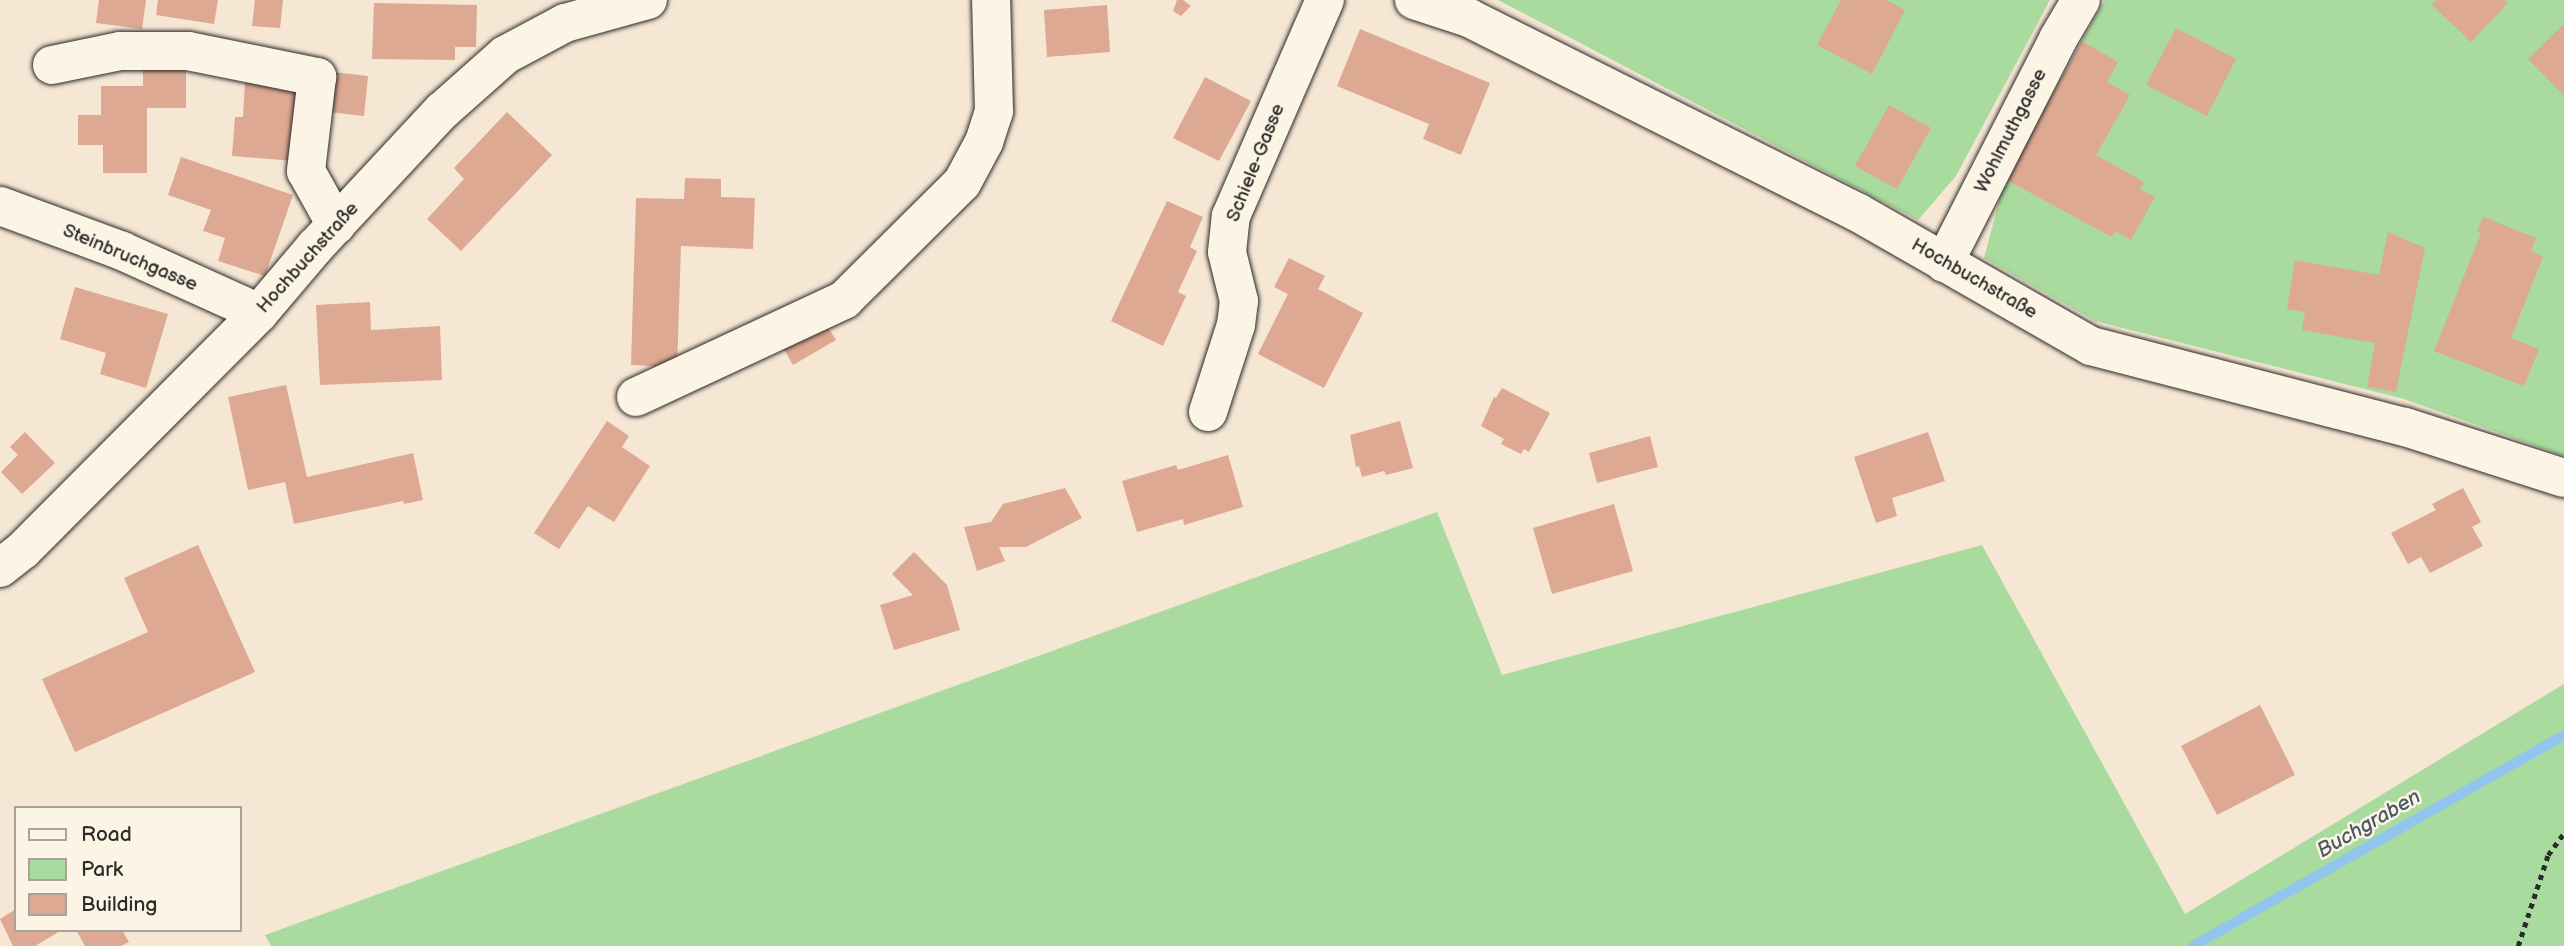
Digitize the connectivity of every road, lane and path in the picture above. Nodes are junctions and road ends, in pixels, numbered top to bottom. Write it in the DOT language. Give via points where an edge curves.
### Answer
graph roads {
  1 [pos="648,0"];
  2 [pos="991,0"];
  3 [pos="1325,0"];
  4 [pos="1414,0"];
  5 [pos="2081,0"];
  6 [pos="52,65"];
  7 [pos="0,206"];
  8 [pos="336,225"];
  9 [pos="1944,262"];
  10 [pos="259,313"];
  11 [pos="636,397"];
  12 [pos="1208,412"];
  13 [pos="2564,478"];
  14 [pos="0,568"];
  15 [pos="2564,833"];
  16 [pos="2518,946"];
  1 -- 8 [label="street, Hochbuchstraße" via="565,23 505,55 442,111"];
  2 -- 11 [label="street" via="994,111 962,183 844,300"];
  3 -- 12 [label="street, Schiele-Gasse" via="1231,216 1227,252 1239,301 1236,325"];
  4 -- 9 [label="street, Hochbuchstraße" via="1469,18 1857,212"];
  5 -- 9 [label="street, Wohlmuthgasse"];
  6 -- 8 [label="street" via="120,51 188,51 317,77 306,171"];
  7 -- 10 [label="street, Steinbruchgasse" via="122,251"];
  8 -- 10 [label="street, Hochbuchstraße"];
  9 -- 13 [label="street, Hochbuchstraße" via="2091,346 2405,427"];
  10 -- 14 [label="street, Hochbuchstraße"];
  15 -- 16 [label="path" via="2548,855"];
}
